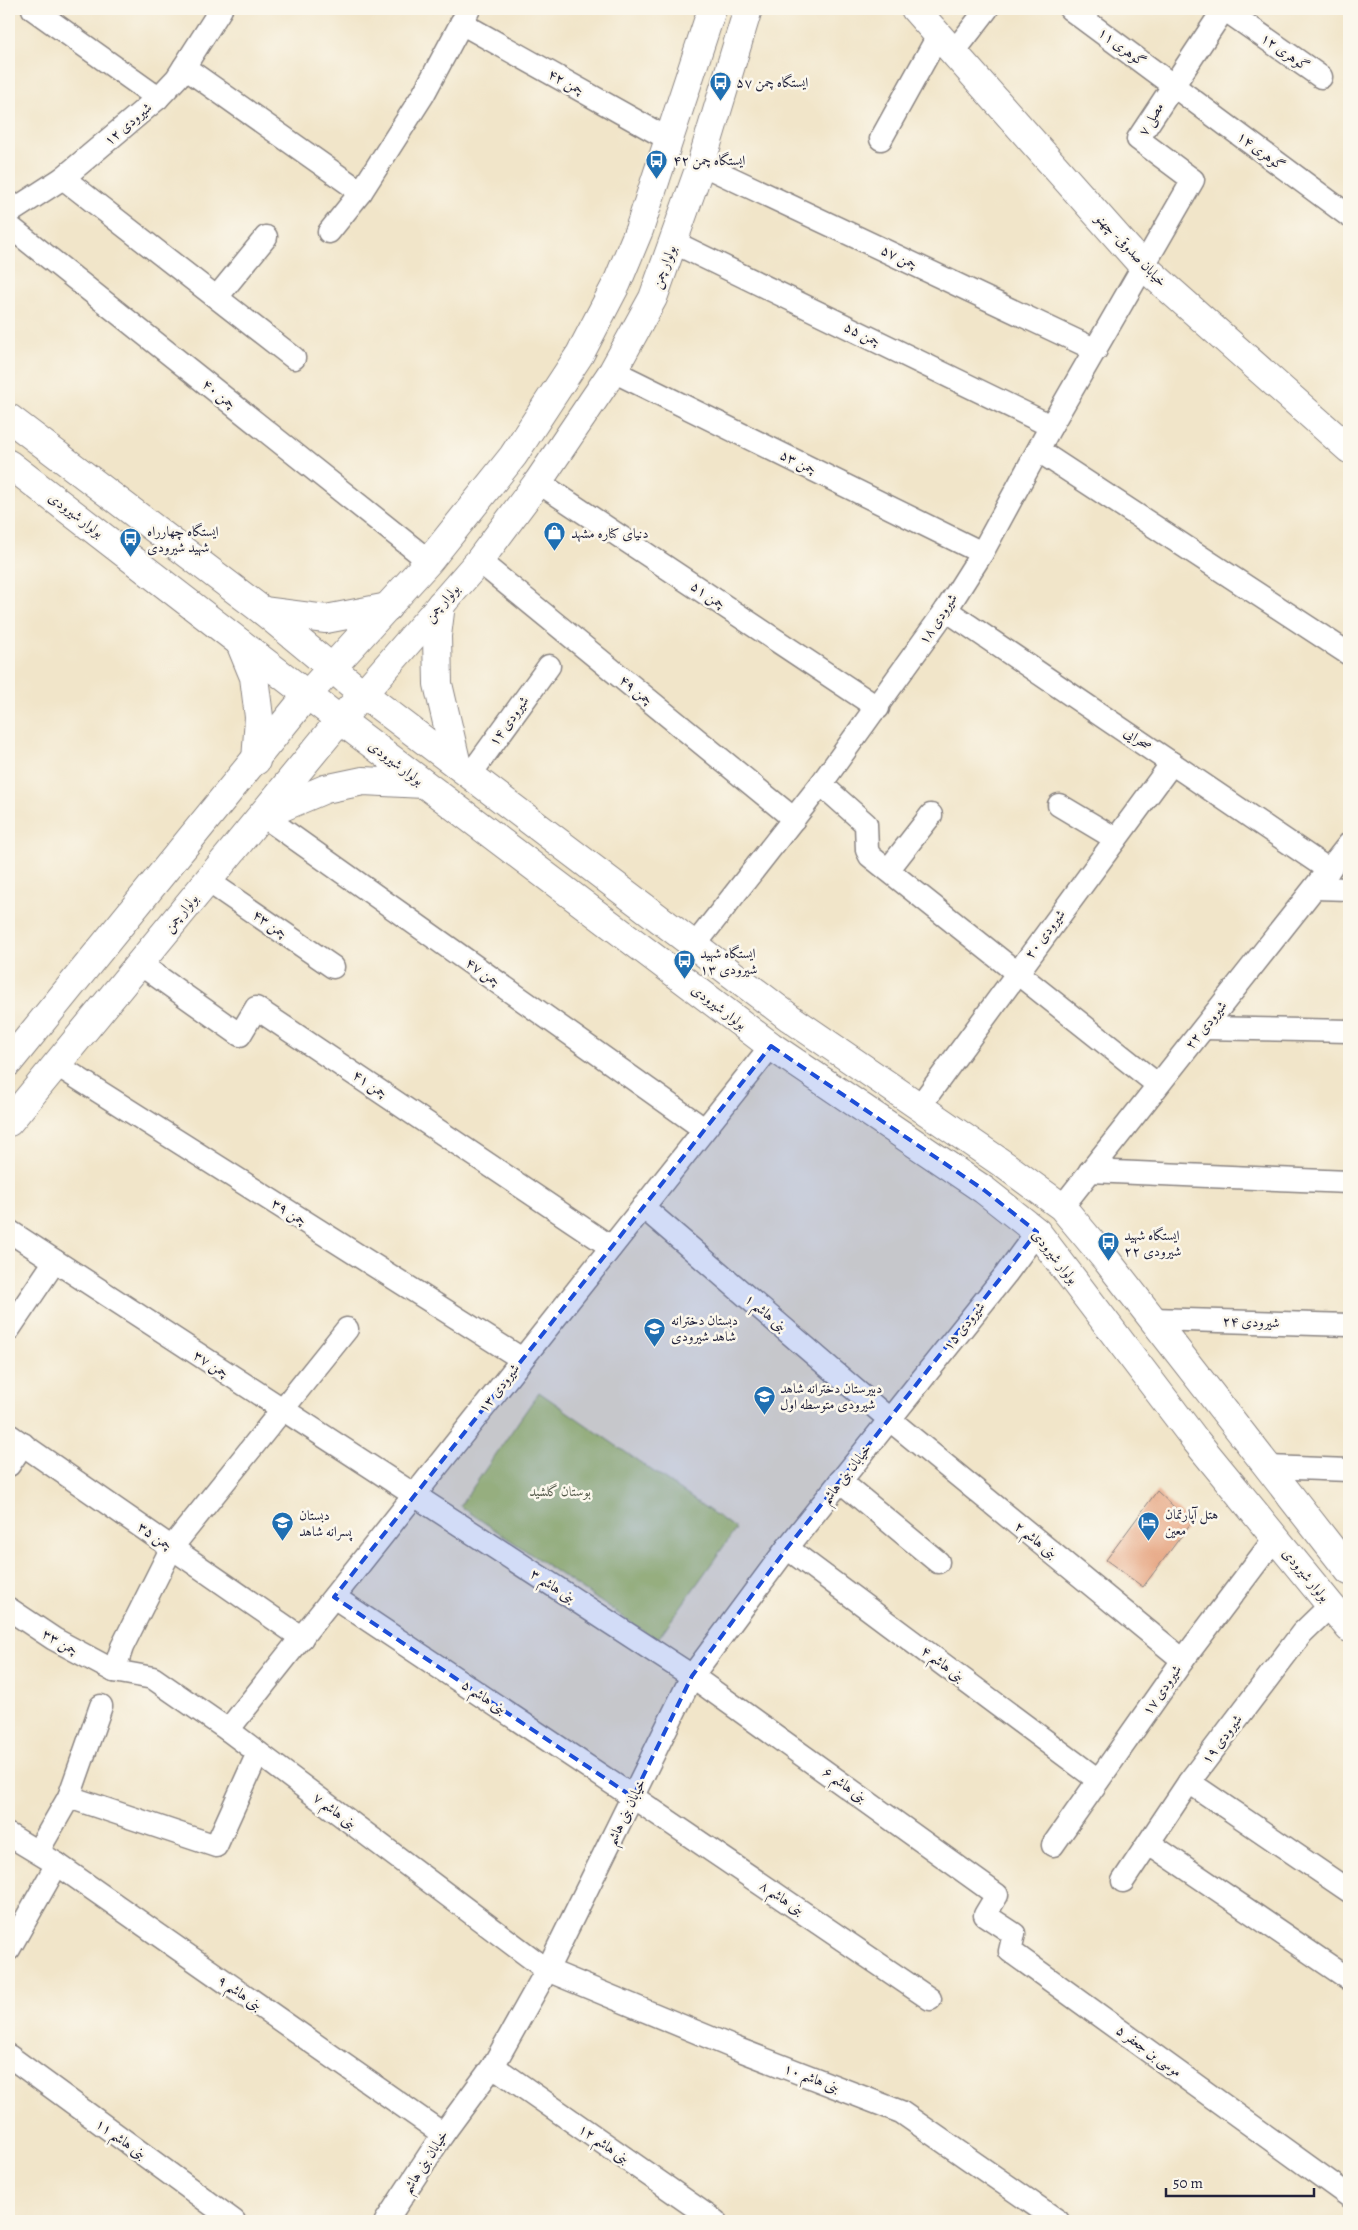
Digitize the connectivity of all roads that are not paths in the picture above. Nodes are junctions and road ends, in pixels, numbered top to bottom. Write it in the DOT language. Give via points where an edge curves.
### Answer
graph roads {
  1 [pos="33,9"];
  2 [pos="221,9"];
  3 [pos="712,9"];
  4 [pos="748,9"];
  5 [pos="915,9"];
  6 [pos="987,9"];
  7 [pos="1070,9"];
  8 [pos="1224,9"];
  9 [pos="465,16"];
  10 [pos="946,44"];
  11 [pos="184,67"];
  12 [pos="1321,77"];
  13 [pos="1173,85"];
  14 [pos="158,98"];
  15 [pos="670,140"];
  16 [pos="881,140"];
  17 [pos="701,164"];
  18 [pos="63,178"];
  19 [pos="361,192"];
  20 [pos="12,205"];
  21 [pos="1349,216"];
  22 [pos="9,226"];
  23 [pos="329,232"];
  24 [pos="266,237"];
  25 [pos="674,242"];
  26 [pos="1142,266"];
  27 [pos="217,297"];
  28 [pos="1096,350"];
  29 [pos="294,358"];
  30 [pos="613,371"];
  31 [pos="9,418"];
  32 [pos="1051,426"];
  33 [pos="1349,449"];
  34 [pos="1039,451"];
  35 [pos="9,464"];
  36 [pos="538,482"];
  37 [pos="982,553"];
  38 [pos="479,561"];
  39 [pos="429,562"];
  40 [pos="441,604"];
  41 [pos="388,607"];
  42 [pos="946,610"];
  43 [pos="263,611"];
  44 [pos="240,641"];
  45 [pos="1349,654"];
  46 [pos="549,666"];
  47 [pos="331,667"];
  48 [pos="362,693"];
  49 [pos="308,694"];
  50 [pos="878,708"];
  51 [pos="340,720"];
  52 [pos="256,761"];
  53 [pos="1172,762"];
  54 [pos="463,770"];
  55 [pos="424,784"];
  56 [pos="821,784"];
  57 [pos="1059,805"];
  58 [pos="262,815"];
  59 [pos="931,815"];
  60 [pos="794,819"];
  61 [pos="1116,839"];
  62 [pos="1349,844"];
  63 [pos="888,870"];
  64 [pos="1329,870"];
  65 [pos="208,880"];
  66 [pos="1315,888"];
  67 [pos="1349,889"];
  68 [pos="694,946"];
  69 [pos="140,964"];
  70 [pos="332,967"];
  71 [pos="1016,973"];
  72 [pos="1204,1028"];
  73 [pos="1349,1032"];
  74 [pos="771,1046"];
  75 [pos="11,1056"];
  76 [pos="57,1065"];
  77 [pos="1158,1085"];
  78 [pos="919,1107"];
  79 [pos="9,1122"];
  80 [pos="704,1129"];
  81 [pos="1090,1171"];
  82 [pos="1349,1182"];
  83 [pos="643,1207"];
  84 [pos="1062,1207"];
  85 [pos="9,1231"];
  86 [pos="1037,1232"];
  87 [pos="611,1247"];
  88 [pos="55,1261"];
  89 [pos="1152,1318"];
  90 [pos="1349,1325"];
  91 [pos="9,1328"];
  92 [pos="347,1329"];
  93 [pos="522,1359"];
  94 [pos="281,1410"];
  95 [pos="890,1419"];
  96 [pos="16,1440"];
  97 [pos="9,1465"];
  98 [pos="1268,1467"];
  99 [pos="1349,1470"];
  100 [pos="840,1481"];
  101 [pos="414,1496"];
  102 [pos="1275,1538"];
  103 [pos="172,1547"];
  104 [pos="787,1548"];
  105 [pos="938,1562"];
  106 [pos="1349,1571"];
  107 [pos="334,1597"];
  108 [pos="1331,1605"];
  109 [pos="9,1609"];
  110 [pos="1349,1628"];
  111 [pos="302,1638"];
  112 [pos="1183,1660"];
  113 [pos="114,1671"];
  114 [pos="692,1676"];
  115 [pos="101,1706"];
  116 [pos="228,1730"];
  117 [pos="258,1753"];
  118 [pos="1098,1780"];
  119 [pos="1189,1782"];
  120 [pos="69,1797"];
  121 [pos="634,1797"];
  122 [pos="9,1835"];
  123 [pos="1149,1842"];
  124 [pos="1053,1845"];
  125 [pos="38,1851"];
  126 [pos="57,1864"];
  127 [pos="1124,1881"];
  128 [pos="1349,1891"];
  129 [pos="997,1894"];
  130 [pos="9,1950"];
  131 [pos="548,1970"];
  132 [pos="1349,1979"];
  133 [pos="930,2000"];
  134 [pos="9,2056"];
  135 [pos="493,2066"];
  136 [pos="443,2134"];
  137 [pos="1349,2196"];
  138 [pos="389,2220"];
  139 [pos="234,2221"];
  140 [pos="715,2221"];
  141 [pos="1058,2221"];
  1 -- 14 [label="street"];
  2 -- 11 [label="street, شیرودی ۱۲"];
  3 -- 15 [label="main road"];
  4 -- 17 [label="main road, بولوار چمن"];
  5 -- 10 [label="main road, خیابان صدوقی- چهنو"];
  6 -- 10 [label="street"];
  7 -- 13 [label="street, گوهری ۱۱"];
  8 -- 12 [label="street, گوهری ۱۲"];
  8 -- 13 [label="street, مصلی ۷"];
  9 -- 15 [label="street, چمن ۴۲"];
  9 -- 19 [label="street" via="422,95"];
  10 -- 16 [label="street"];
  10 -- 26 [label="main road, خیابان صدوقی- چهنو"];
  11 -- 14 [label="street, شیرودی ۱۲"];
  11 -- 19 [label="street"];
  13 -- 21 [label="street, گوهری ۱۴"];
  13 -- 26 [label="street, مصلی ۷" via="1138,139 1193,180"];
  14 -- 18 [label="street, شیرودی ۱۲"];
  15 -- 39 [label="main road" via="617,283 580,354 513,456"];
  17 -- 25 [label="main road, بولوار چمن"];
  17 -- 28 [label="street, چمن ۵۷"];
  18 -- 20 [label="street, شیرودی ۱۲"];
  18 -- 27 [label="street"];
  19 -- 23 [label="street"];
  22 -- 39 [label="street, چمن ۴۰"];
  24 -- 27 [label="street"];
  25 -- 30 [label="main road, بولوار چمن" via="652,298"];
  25 -- 32 [label="street, چمن ۵۵"];
  26 -- 28 [label="street, شیرودی ۱۸"];
  26 -- 33 [label="main road, خیابان صدوقی- چهنو"];
  27 -- 29 [label="street"];
  28 -- 32 [label="street, شیرودی ۱۸"];
  30 -- 36 [label="main road, بولوار چمن"];
  30 -- 37 [label="street, چمن ۵۳"];
  31 -- 43 [label="main road"];
  32 -- 34 [label="street, شیرودی ۱۸"];
  34 -- 37 [label="street, شیرودی ۱۸"];
  34 -- 45 [label="street"];
  35 -- 44 [label="main road, بولوار شیرودی"];
  36 -- 38 [label="main road, بولوار چمن"];
  36 -- 50 [label="street, چمن ۵۱"];
  37 -- 42 [label="street, شیرودی ۱۸"];
  38 -- 40 [label="main road, بولوار چمن"];
  38 -- 60 [label="street, چمن ۴۹"];
  39 -- 41 [label="main road"];
  40 -- 48 [label="main road, بولوار چمن"];
  40 -- 54 [label="main road" via="437,636 438,684"];
  41 -- 43 [label="main road" via="326,619"];
  41 -- 47 [label="main road"];
  42 -- 50 [label="street, شیرودی ۱۸"];
  42 -- 53 [label="street, صحرایی"];
  43 -- 47 [label="main road"];
  44 -- 49 [label="main road, بولوار شیرودی"];
  44 -- 52 [label="main road" via="254,677 259,717"];
  46 -- 54 [label="street, شیرودی ۱۴"];
  47 -- 48 [label="main road"];
  47 -- 49 [label="main road"];
  48 -- 51 [label="main road, بولوار چمن"];
  48 -- 54 [label="main road"];
  49 -- 51 [label="main road, بولوار شیرودی"];
  49 -- 52 [label="main road"];
  50 -- 56 [label="street, شیرودی ۱۸"];
  51 -- 55 [label="main road, بولوار شیرودی"];
  51 -- 58 [label="main road, بولوار چمن"];
  52 -- 75 [label="main road"];
  53 -- 61 [label="street, شیرودی ۲۰"];
  53 -- 64 [label="street, صحرایی"];
  54 -- 68 [label="main road"];
  55 -- 58 [label="main road" via="364,781 325,789"];
  55 -- 74 [label="main road, بولوار شیرودی"];
  56 -- 60 [label="street, شیرودی ۱۸"];
  56 -- 63 [label="street" via="865,822 868,854"];
  57 -- 61 [label="street"];
  58 -- 65 [label="main road, بولوار چمن"];
  58 -- 80 [label="street, چمن ۴۷"];
  59 -- 63 [label="street"];
  60 -- 68 [label="street, شیرودی ۱۸"];
  61 -- 71 [label="street, شیرودی ۲۰"];
  62 -- 64 [label="street, شیرودی ۲۲"];
  63 -- 71 [label="street"];
  64 -- 66 [label="street, شیرودی ۲۲"];
  65 -- 69 [label="main road, بولوار چمن"];
  65 -- 70 [label="street, چمن ۴۳"];
  66 -- 67 [label="street"];
  66 -- 72 [label="street, شیرودی ۲۲"];
  68 -- 78 [label="main road" via="790,1018"];
  69 -- 76 [label="main road, بولوار چمن"];
  69 -- 87 [label="street, چمن ۴۱" via="240,1035 256,1008"];
  71 -- 77 [label="street"];
  71 -- 78 [label="street, شیرودی ۲۰"];
  72 -- 73 [label="street"];
  72 -- 77 [label="street, شیرودی ۲۲"];
  74 -- 80 [label="street, شیرودی ۱۳"];
  74 -- 86 [label="main road, بولوار شیرودی" via="984,1190"];
  76 -- 79 [label="main road, بولوار چمن"];
  76 -- 93 [label="street, چمن ۳۹"];
  77 -- 81 [label="street, شیرودی ۲۲"];
  78 -- 84 [label="main road"];
  80 -- 83 [label="street, شیرودی ۱۳"];
  81 -- 82 [label="street"];
  81 -- 84 [label="street, شیرودی ۲۲"];
  83 -- 87 [label="street, شیرودی ۱۳"];
  83 -- 95 [label="street, بنی هاشم ۱"];
  84 -- 89 [label="main road"];
  85 -- 88 [label="street, چمن ۳۷"];
  86 -- 95 [label="street, شیرودی ۱۵"];
  86 -- 102 [label="main road, بولوار شیرودی" via="1196,1442"];
  87 -- 93 [label="street, شیرودی ۱۳"];
  88 -- 91 [label="street"];
  88 -- 94 [label="street, چمن ۳۷"];
  89 -- 90 [label="street, شیرودی ۲۴"];
  89 -- 98 [label="main road"];
  92 -- 94 [label="street"];
  93 -- 101 [label="street, شیرودی ۱۳"];
  94 -- 101 [label="street, چمن ۳۷"];
  94 -- 103 [label="street"];
  95 -- 100 [label="street, خیابان بنی هاشم"];
  95 -- 112 [label="street, بنی هاشم ۲"];
  96 -- 97 [label="street"];
  96 -- 103 [label="street, چمن ۳۵"];
  98 -- 99 [label="street"];
  98 -- 106 [label="main road"];
  100 -- 104 [label="street, خیابان بنی هاشم"];
  100 -- 105 [label="street"];
  101 -- 107 [label="street, شیرودی ۱۳"];
  101 -- 114 [label="street, بنی هاشم ۳"];
  102 -- 108 [label="main road, بولوار شیرودی"];
  102 -- 112 [label="street, شیرودی ۱۷"];
  103 -- 111 [label="street, چمن ۳۵"];
  103 -- 113 [label="street" via="122,1647"];
  104 -- 114 [label="street, خیابان بنی هاشم"];
  104 -- 118 [label="street, بنی هاشم ۴"];
  107 -- 111 [label="street, شیرودی ۱۳"];
  107 -- 121 [label="street, بنی هاشم ۵"];
  108 -- 110 [label="main road, بولوار شیرودی"];
  108 -- 119 [label="street, شیرودی ۱۹" via="1302,1633"];
  109 -- 113 [label="street, چمن ۳۳" via="54,1639"];
  111 -- 116 [label="street, شیرودی ۱۳"];
  112 -- 118 [label="street, شیرودی ۱۷"];
  113 -- 116 [label="street, بنی هاشم ۷" via="153,1678"];
  114 -- 121 [label="street, خیابان بنی هاشم"];
  114 -- 129 [label="street, بنی هاشم ۶"];
  115 -- 120 [label="street"];
  116 -- 117 [label="street, بنی هاشم ۷"];
  117 -- 120 [label="street" via="216,1846"];
  117 -- 131 [label="street, بنی هاشم ۷"];
  118 -- 124 [label="street, شیرودی ۱۷"];
  119 -- 123 [label="street, شیرودی ۱۹"];
  119 -- 128 [label="street"];
  120 -- 125 [label="street"];
  121 -- 131 [label="street, خیابان بنی هاشم"];
  121 -- 133 [label="street, بنی هاشم ۸"];
  122 -- 125 [label="street, بنی هاشم ۹"];
  123 -- 127 [label="street, شیرودی ۱۹"];
  123 -- 132 [label="street"];
  125 -- 126 [label="street, بنی هاشم ۹"];
  126 -- 130 [label="street"];
  126 -- 136 [label="street, بنی هاشم ۹"];
  129 -- 137 [label="street, موسی بن جعفر ۵" via="985,1915 1014,1934 1010,1951"];
  131 -- 135 [label="street, خیابان بنی هاشم"];
  131 -- 141 [label="street, بنی هاشم ۱۰" via="735,2048 901,2112"];
  134 -- 139 [label="street, بنی هاشم ۱۱"];
  135 -- 136 [label="street, خیابان بنی هاشم"];
  135 -- 140 [label="street, بنی هاشم ۱۲"];
  136 -- 138 [label="street, خیابان بنی هاشم"];
}
